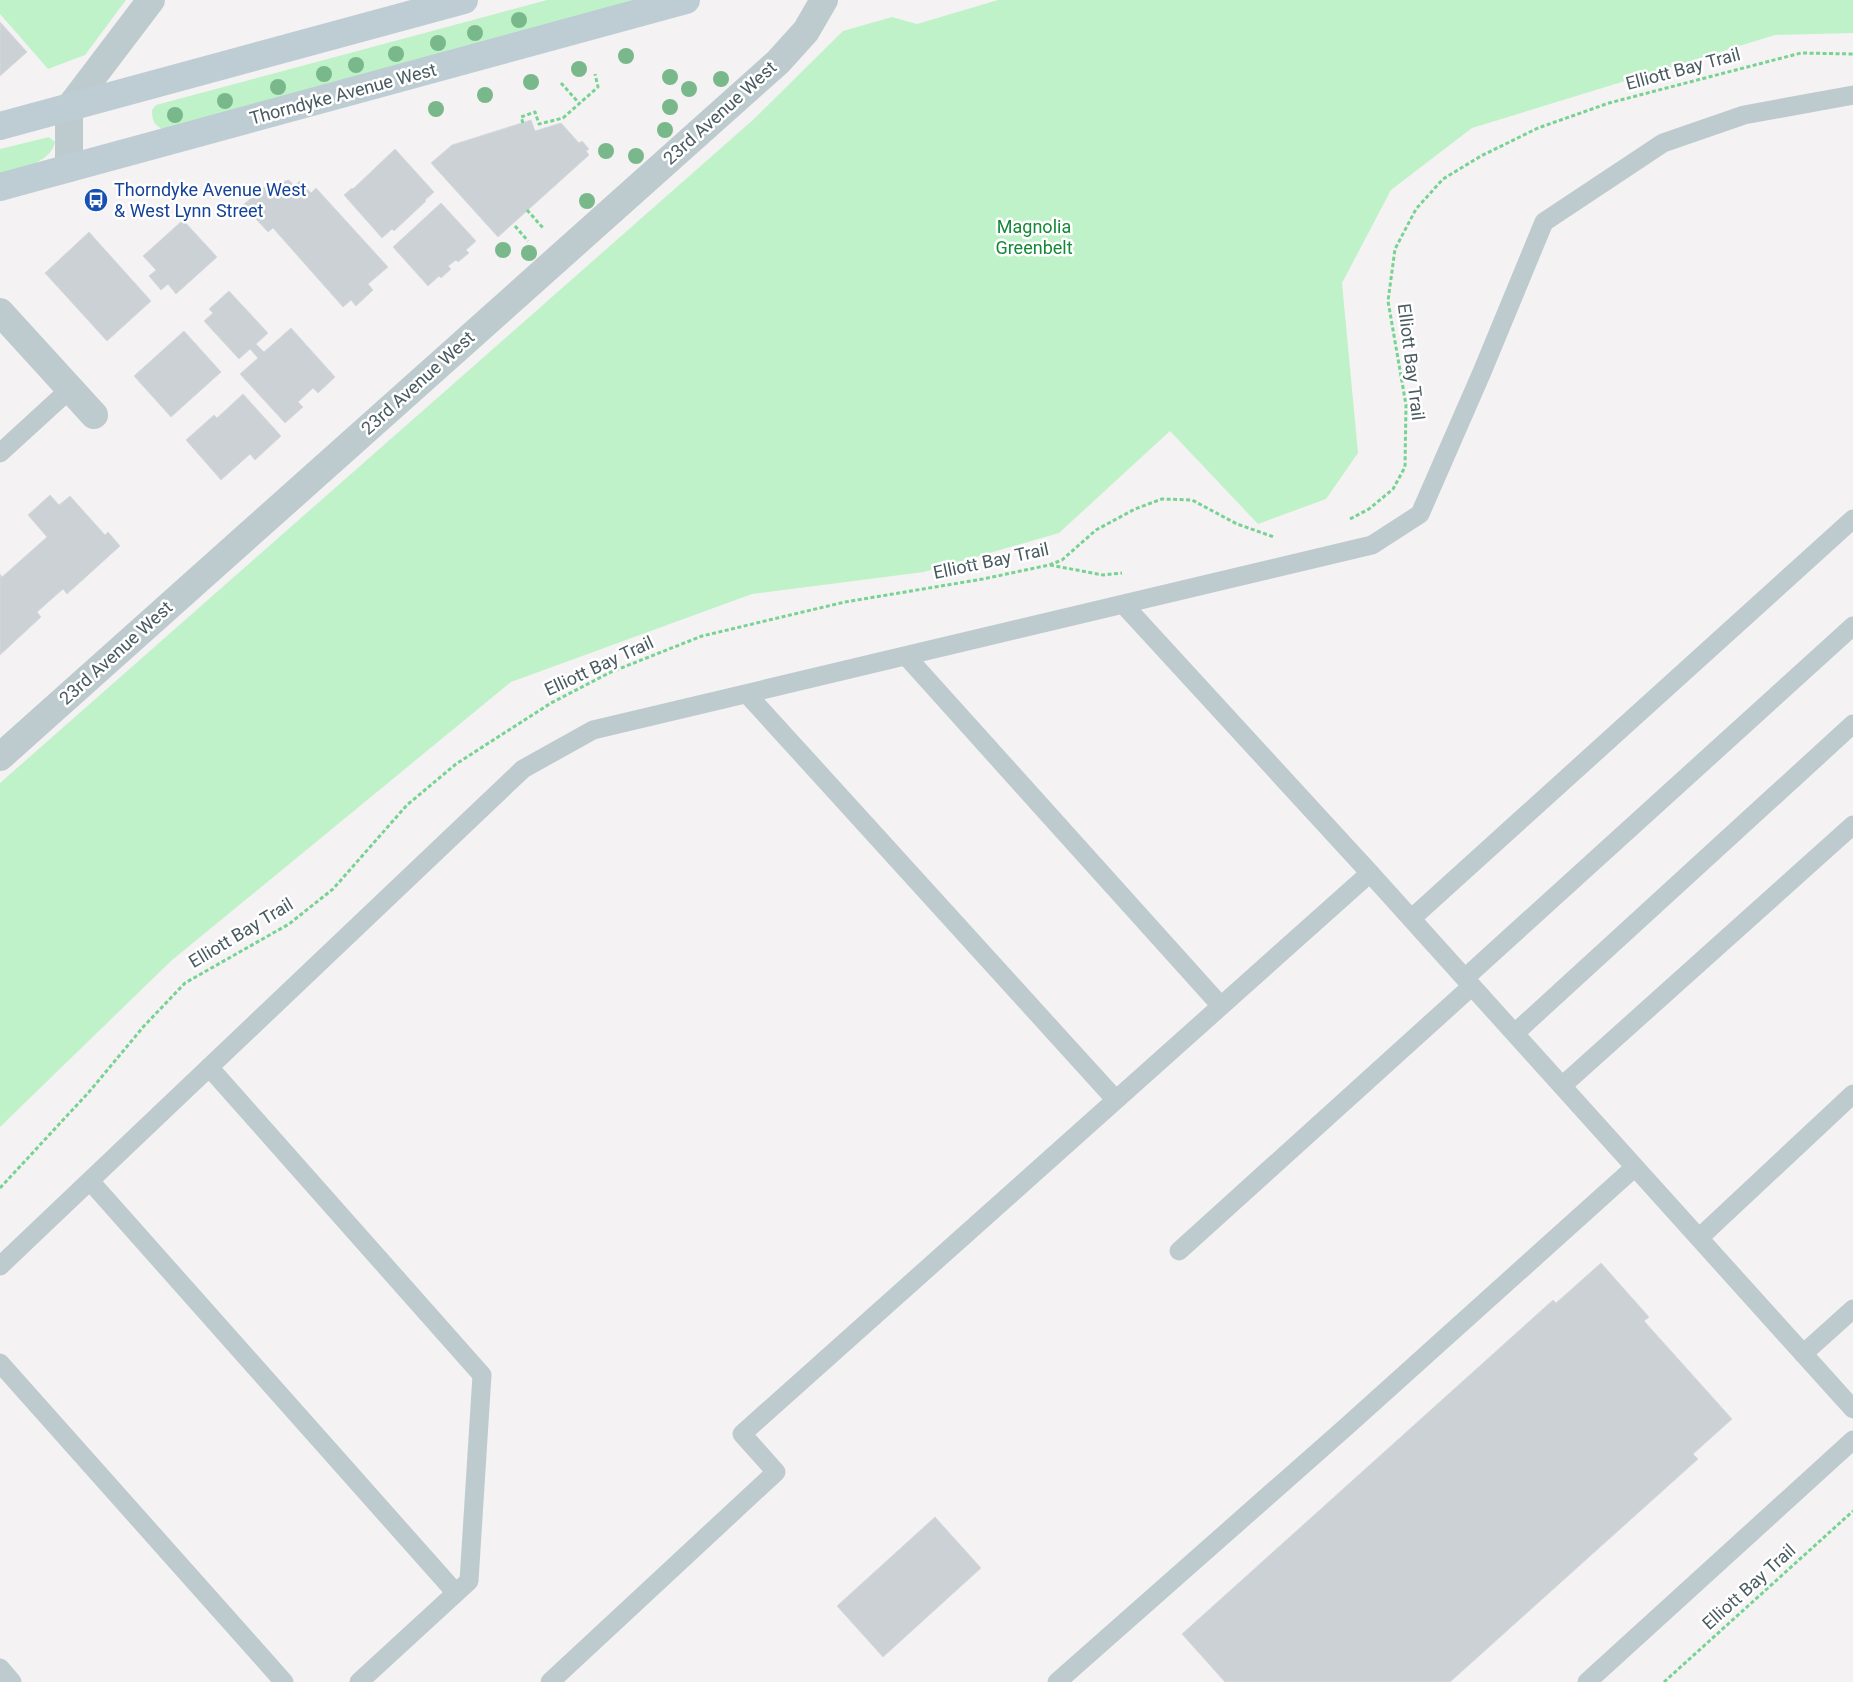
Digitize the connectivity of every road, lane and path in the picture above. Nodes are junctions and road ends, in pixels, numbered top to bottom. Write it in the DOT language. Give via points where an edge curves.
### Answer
graph roads {
  1 [pos="151,0"];
  2 [pos="464,0"];
  3 [pos="686,0"];
  4 [pos="824,0"];
  5 [pos="1853,54"];
  6 [pos="594,74"];
  7 [pos="562,83"];
  8 [pos="1853,95"];
  9 [pos="579,103"];
  10 [pos="69,108"];
  11 [pos="523,123"];
  12 [pos="0,126"];
  13 [pos="69,168"];
  14 [pos="0,187"];
  15 [pos="527,210"];
  16 [pos="515,226"];
  17 [pos="544,228"];
  18 [pos="529,242"];
  19 [pos="0,312"];
  20 [pos="70,389"];
  21 [pos="94,415"];
  22 [pos="0,453"];
  23 [pos="1853,519"];
  24 [pos="1347,521"];
  25 [pos="1280,537"];
  26 [pos="1123,604"];
  27 [pos="1853,626"];
  28 [pos="906,656"];
  29 [pos="747,694"];
  30 [pos="1853,724"];
  31 [pos="0,757"];
  32 [pos="1853,825"];
  33 [pos="1370,873"];
  34 [pos="1411,919"];
  35 [pos="1469,982"];
  36 [pos="1221,1006"];
  37 [pos="1515,1034"];
  38 [pos="209,1067"];
  39 [pos="1562,1086"];
  40 [pos="1853,1094"];
  41 [pos="1116,1100"];
  42 [pos="1635,1167"];
  43 [pos="90,1181"];
  44 [pos="0,1188"];
  45 [pos="1699,1238"];
  46 [pos="1179,1251"];
  47 [pos="0,1266"];
  48 [pos="1853,1309"];
  49 [pos="1803,1354"];
  50 [pos="0,1362"];
  51 [pos="1853,1409"];
  52 [pos="1853,1440"];
  53 [pos="1853,1511"];
  54 [pos="456,1593"];
  55 [pos="0,1668"];
  56 [pos="12,1682"];
  57 [pos="284,1682"];
  58 [pos="359,1682"];
  59 [pos="550,1682"];
  60 [pos="1057,1682"];
  61 [pos="1587,1682"];
  62 [pos="1664,1682"];
  1 -- 10 [label="street"];
  2 -- 10 [label="main road"];
  3 -- 13 [label="main road, Thorndyke Avenue West"];
  4 -- 31 [label="street, 23rd Avenue West" via="806,31 778,62"];
  5 -- 24 [label="path, Elliott Bay Trail" via="1800,53 1609,103 1538,128 1443,179 1416,209 1395,249 1388,301 1406,405 1405,467 1393,489 1369,509"];
  6 -- 9 [label="path" via="598,87"];
  7 -- 9 [label="path"];
  8 -- 26 [label="lane" via="1744,115 1663,143 1544,222 1420,514 1372,545"];
  9 -- 11 [label="path" via="563,118 539,124 535,112 521,117"];
  10 -- 12 [label="main road"];
  10 -- 13 [label="street"];
  13 -- 14 [label="main road, Thorndyke Avenue West"];
  15 -- 17 [label="path"];
  16 -- 18 [label="path"];
  19 -- 20 [label="street"];
  20 -- 21 [label="street"];
  20 -- 22 [label="lane"];
  23 -- 34 [label="lane"];
  25 -- 44 [label="path, Elliott Bay Trail" via="1237,524 1192,500 1162,500 1135,509 1096,530 1062,560 1049,565 983,580 845,602 702,636 611,672 551,703 456,764 407,804 333,889 289,924 185,983"];
  26 -- 28 [label="lane"];
  26 -- 33 [label="lane"];
  27 -- 35 [label="lane"];
  28 -- 29 [label="lane"];
  28 -- 36 [label="lane"];
  29 -- 38 [label="lane" via="593,730 522,769"];
  29 -- 41 [label="lane"];
  30 -- 37 [label="lane"];
  32 -- 39 [label="lane"];
  33 -- 34 [label="lane"];
  33 -- 36 [label="lane"];
  34 -- 35 [label="lane"];
  35 -- 37 [label="lane"];
  35 -- 46 [label="lane"];
  36 -- 41 [label="lane"];
  37 -- 39 [label="lane"];
  38 -- 43 [label="lane"];
  38 -- 54 [label="lane" via="482,1375 469,1581"];
  39 -- 42 [label="lane"];
  40 -- 45 [label="lane"];
  41 -- 59 [label="lane" via="742,1434 776,1472"];
  42 -- 45 [label="lane"];
  42 -- 60 [label="lane"];
  43 -- 47 [label="lane"];
  43 -- 54 [label="lane"];
  45 -- 49 [label="lane"];
  48 -- 49 [label="lane"];
  49 -- 51 [label="lane"];
  50 -- 57 [label="lane"];
  52 -- 61 [label="lane"];
  53 -- 62 [label="path, Elliott Bay Trail"];
  54 -- 58 [label="lane"];
  55 -- 56 [label="lane"];
}
